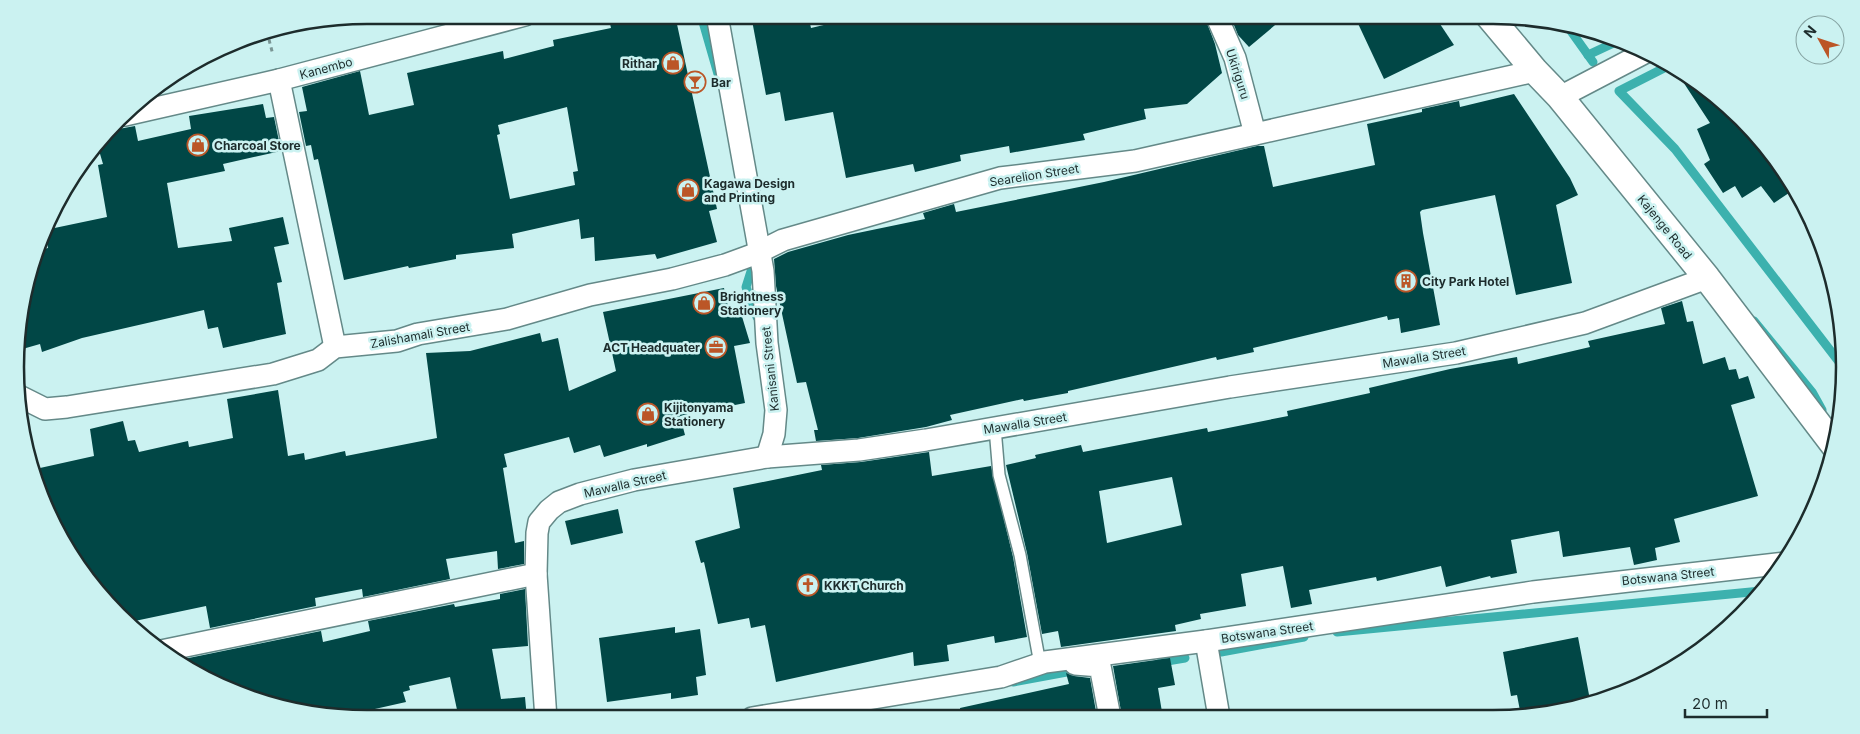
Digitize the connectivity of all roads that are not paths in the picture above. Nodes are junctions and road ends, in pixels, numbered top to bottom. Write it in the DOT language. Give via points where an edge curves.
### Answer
graph roads {
  1 [pos="491,24"];
  2 [pos="719,24"];
  3 [pos="1220,24"];
  4 [pos="1496,24"];
  5 [pos="1638,56"];
  6 [pos="1535,71"];
  7 [pos="279,80"];
  8 [pos="1560,98"];
  9 [pos="137,112"];
  10 [pos="1255,134"];
  11 [pos="760,251"];
  12 [pos="1707,278"];
  13 [pos="334,347"];
  14 [pos="25,400"];
  15 [pos="996,428"];
  16 [pos="1829,437"];
  17 [pos="767,457"];
  18 [pos="1773,564"];
  19 [pos="536,574"];
  20 [pos="1206,641"];
  21 [pos="172,649"];
  22 [pos="1043,663"];
  23 [pos="545,710"];
  24 [pos="801,710"];
  25 [pos="1109,710"];
  26 [pos="1218,710"];
  1 -- 7 [label="street, Kanembo"];
  2 -- 11 [label="street, Kanisani Street"];
  3 -- 10 [label="street, Ukiriguru" via="1246,92"];
  4 -- 6 [label="street, Kajenge Road"];
  5 -- 8 [label="street"];
  6 -- 8 [label="street, Kajenge Road"];
  6 -- 10 [label="street, Searelion Street"];
  7 -- 9 [label="street, Kanembo"];
  7 -- 13 [label="street"];
  8 -- 12 [label="street, Kajenge Road"];
  10 -- 11 [label="street, Searelion Street" via="1134,161 1000,178 783,240"];
  11 -- 13 [label="street, Zalishamali Street" via="709,270 590,295 507,319 418,334 397,341"];
  11 -- 17 [label="street, Kanisani Street" via="776,410 774,434"];
  12 -- 15 [label="street, Mawalla Street" via="1585,323 1456,353 1230,387"];
  12 -- 16 [label="street, Kajenge Road"];
  13 -- 14 [label="street, Zalishamali Street" via="318,360 273,374 68,408 45,409"];
  15 -- 17 [label="street, Mawalla Street" via="859,450"];
  15 -- 22 [label="lane" via="999,475"];
  17 -- 19 [label="street, Mawalla Street" via="634,480 559,502 539,522"];
  18 -- 20 [label="street, Botswana Street" via="1533,592"];
  19 -- 21 [label="street"];
  19 -- 23 [label="street, Mawalla Street"];
  20 -- 22 [label="street, Botswana Street"];
  20 -- 26 [label="street"];
  22 -- 24 [label="street, Botswana Street" via="1001,677"];
  22 -- 25 [label="street" via="1100,666"];
}
